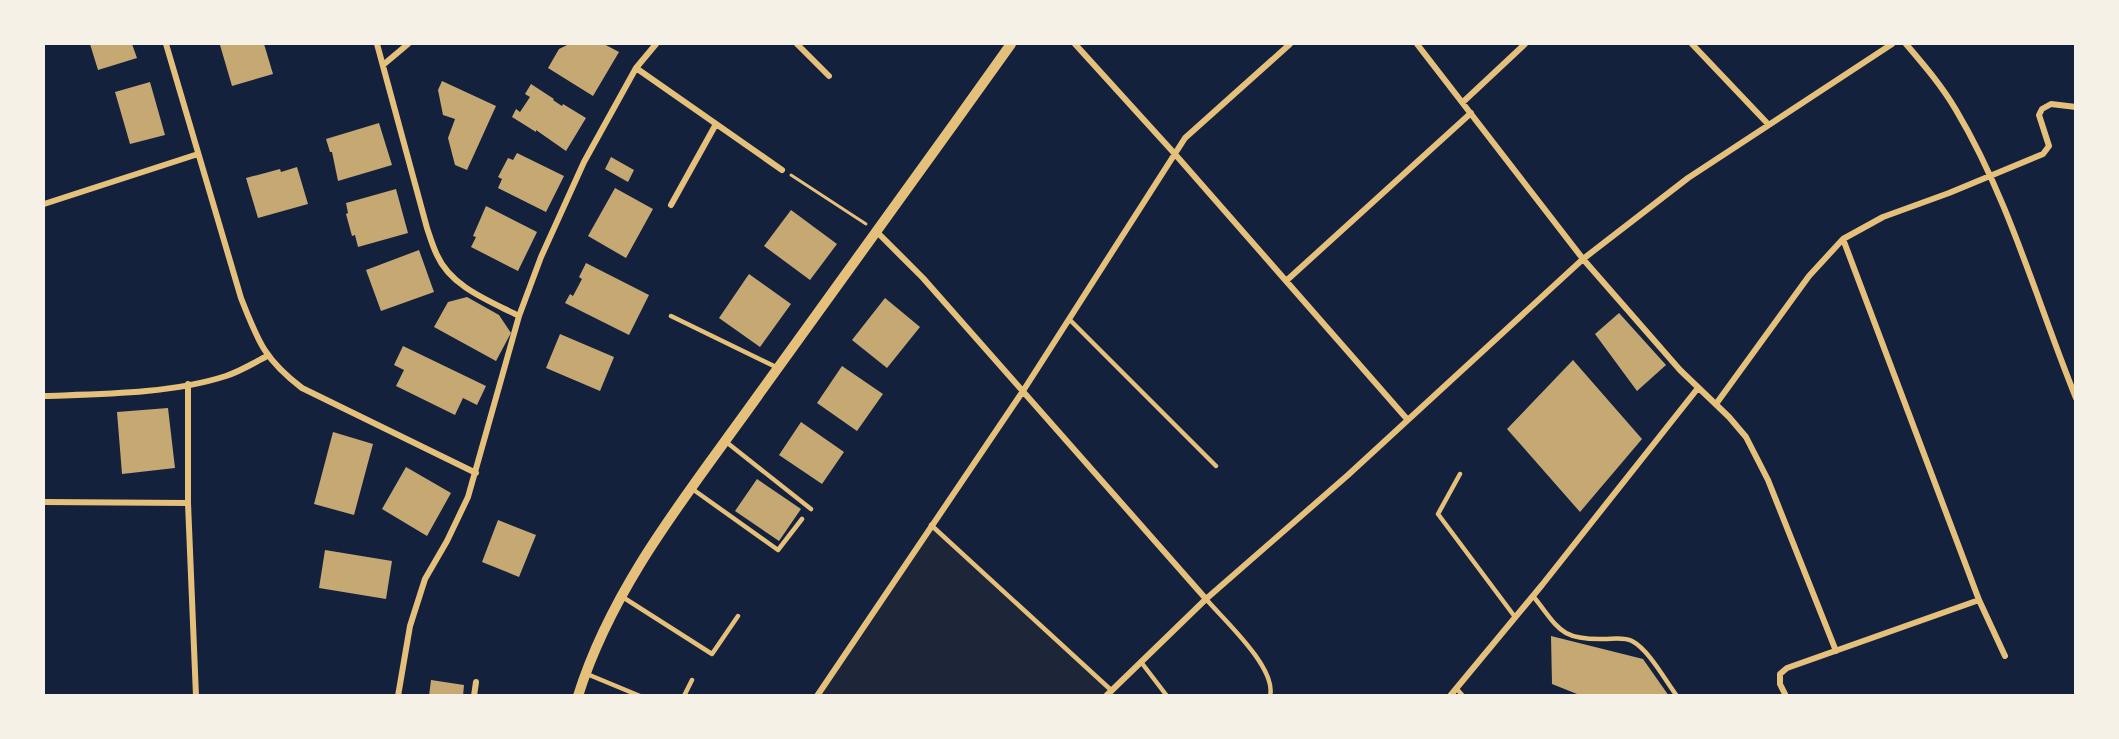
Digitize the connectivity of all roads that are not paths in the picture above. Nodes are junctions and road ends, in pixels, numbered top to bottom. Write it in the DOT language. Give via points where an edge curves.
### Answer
graph roads {
  1 [pos="166,44"];
  2 [pos="377,44"];
  3 [pos="408,44"];
  4 [pos="656,44"];
  5 [pos="797,44"];
  6 [pos="1011,44"];
  7 [pos="1075,44"];
  8 [pos="1290,44"];
  9 [pos="1417,44"];
  10 [pos="1525,44"];
  11 [pos="1692,44"];
  12 [pos="1892,44"];
  13 [pos="1906,44"];
  14 [pos="383,65"];
  15 [pos="636,68"];
  16 [pos="829,76"];
  17 [pos="1463,102"];
  18 [pos="2076,107"];
  19 [pos="1471,113"];
  20 [pos="716,124"];
  21 [pos="1768,124"];
  22 [pos="1174,153"];
  23 [pos="198,154"];
  24 [pos="782,170"];
  25 [pos="1990,176"];
  26 [pos="44,204"];
  27 [pos="671,205"];
  28 [pos="876,231"];
  29 [pos="1843,239"];
  30 [pos="1583,259"];
  31 [pos="1286,281"];
  32 [pos="519,316"];
  33 [pos="670,316"];
  34 [pos="1069,319"];
  35 [pos="267,356"];
  36 [pos="778,368"];
  37 [pos="188,384"];
  38 [pos="1698,388"];
  39 [pos="1023,391"];
  40 [pos="44,396"];
  41 [pos="2076,398"];
  42 [pos="1716,404"];
  43 [pos="1407,419"];
  44 [pos="725,441"];
  45 [pos="1216,466"];
  46 [pos="476,473"];
  47 [pos="1460,474"];
  48 [pos="691,488"];
  49 [pos="44,502"];
  50 [pos="188,503"];
  51 [pos="811,509"];
  52 [pos="802,519"];
  53 [pos="931,525"];
  54 [pos="621,596"];
  55 [pos="1533,596"];
  56 [pos="1206,599"];
  57 [pos="1979,600"];
  58 [pos="738,616"];
  59 [pos="1515,617"];
  60 [pos="1836,651"];
  61 [pos="2005,656"];
  62 [pos="1141,662"];
  63 [pos="585,674"];
  64 [pos="692,680"];
  65 [pos="476,682"];
  66 [pos="1456,688"];
  67 [pos="1109,693"];
  68 [pos="196,696"];
  69 [pos="398,696"];
  70 [pos="474,696"];
  71 [pos="578,696"];
  72 [pos="640,696"];
  73 [pos="684,696"];
  74 [pos="817,696"];
  75 [pos="1167,696"];
  76 [pos="1270,696"];
  77 [pos="1450,696"];
  78 [pos="1462,696"];
  79 [pos="1677,696"];
  80 [pos="1786,696"];
  1 -- 23 [label="street"];
  2 -- 14 [label="street"];
  3 -- 14 [label="street"];
  4 -- 15 [label="street"];
  5 -- 16 [label="street"];
  6 -- 28 [label="street"];
  7 -- 22 [label="street"];
  8 -- 22 [label="street" via="1200,123"];
  9 -- 17 [label="street"];
  10 -- 17 [label="street"];
  11 -- 21 [label="street"];
  12 -- 21 [label="street"];
  13 -- 25 [label="street" via="1956,108"];
  14 -- 32 [label="street" via="437,257 471,292"];
  15 -- 20 [label="street"];
  15 -- 32 [label="street" via="584,162"];
  17 -- 19 [label="street"];
  18 -- 25 [label="street" via="2051,104 2042,109 2039,115 2049,146 2047,151"];
  19 -- 30 [label="street"];
  19 -- 31 [label="street"];
  20 -- 24 [label="street"];
  20 -- 27 [label="street"];
  21 -- 30 [label="street" via="1688,178"];
  22 -- 31 [label="street"];
  22 -- 34 [label="street"];
  23 -- 26 [label="street"];
  23 -- 35 [label="street" via="241,298"];
  25 -- 29 [label="street" via="1883,217"];
  25 -- 41 [label="street"];
  28 -- 36 [label="street"];
  28 -- 39 [label="street"];
  29 -- 42 [label="street" via="1809,276"];
  29 -- 57 [label="street"];
  30 -- 38 [label="street"];
  30 -- 43 [label="street"];
  31 -- 43 [label="street"];
  32 -- 46 [label="street"];
  33 -- 36 [label="lane"];
  34 -- 39 [label="street"];
  34 -- 45 [label="lane"];
  35 -- 37 [label="street" via="225,376"];
  35 -- 46 [label="street" via="302,388"];
  36 -- 44 [label="street"];
  37 -- 40 [label="street" via="109,394"];
  37 -- 50 [label="street"];
  38 -- 42 [label="street"];
  38 -- 55 [label="street"];
  39 -- 53 [label="street"];
  39 -- 56 [label="street"];
  42 -- 60 [label="street" via="1746,437 1760,461"];
  43 -- 56 [label="street"];
  44 -- 48 [label="street"];
  44 -- 51 [label="lane"];
  46 -- 69 [label="street" via="459,519 425,579 410,626"];
  47 -- 59 [label="lane" via="1438,514"];
  48 -- 52 [label="lane" via="778,550"];
  48 -- 54 [label="street"];
  49 -- 50 [label="street"];
  50 -- 68 [label="street"];
  53 -- 67 [label="lane"];
  53 -- 74 [label="street"];
  54 -- 58 [label="lane" via="712,654"];
  54 -- 63 [label="street"];
  55 -- 59 [label="street"];
  55 -- 79 [label="lane" via="1568,636 1629,640 1637,644"];
  56 -- 62 [label="street"];
  56 -- 76 [label="lane" via="1262,663 1272,688"];
  57 -- 60 [label="street"];
  57 -- 61 [label="street"];
  59 -- 66 [label="street"];
  60 -- 80 [label="street" via="1780,674"];
  62 -- 67 [label="street"];
  62 -- 75 [label="lane"];
  63 -- 71 [label="street"];
  63 -- 72 [label="lane"];
  64 -- 73 [label="lane"];
  65 -- 70 [label="street"];
  66 -- 77 [label="street"];
  66 -- 78 [label="lane"];
}
